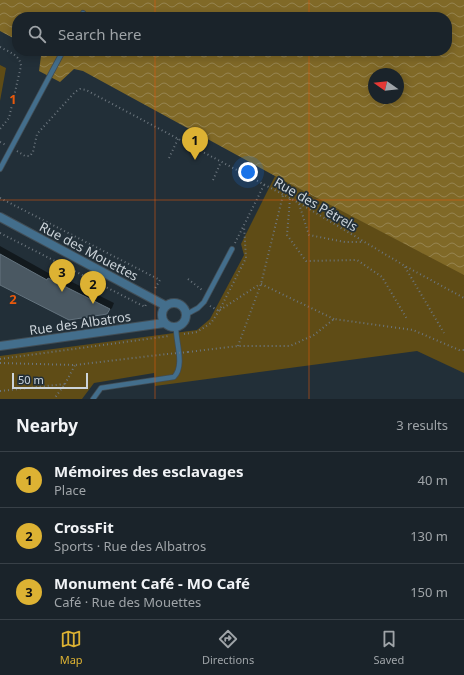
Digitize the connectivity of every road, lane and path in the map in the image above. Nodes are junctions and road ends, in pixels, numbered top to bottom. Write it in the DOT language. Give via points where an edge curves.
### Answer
graph roads {
  1 [pos="0,47"];
  2 [pos="12,53"];
  3 [pos="17,56"];
  4 [pos="60,56"];
  5 [pos="0,129"];
  6 [pos="178,139"];
  7 [pos="0,142"];
  8 [pos="12,149"];
  9 [pos="169,158"];
  10 [pos="221,162"];
  11 [pos="0,169"];
  12 [pos="213,180"];
  13 [pos="264,185"];
  14 [pos="283,195"];
  15 [pos="0,198"];
  16 [pos="290,199"];
  17 [pos="299,203"];
  18 [pos="0,217"];
  19 [pos="244,226"];
  20 [pos="364,242"];
  21 [pos="232,249"];
  22 [pos="405,266"];
  23 [pos="160,280"];
  24 [pos="261,284"];
  25 [pos="464,298"];
  26 [pos="166,306"];
  27 [pos="219,311"];
  28 [pos="186,314"];
  29 [pos="334,319"];
  30 [pos="407,320"];
  31 [pos="164,323"];
  32 [pos="176,332"];
  33 [pos="444,333"];
  34 [pos="0,346"];
  35 [pos="238,346"];
  36 [pos="464,350"];
  37 [pos="0,359"];
  38 [pos="0,363"];
  39 [pos="75,365"];
  40 [pos="65,384"];
  41 [pos="0,391"];
  42 [pos="54,399"];
  43 [pos="93,399"];
  1 -- 2 [label="path"];
  3 -- 5 [label="path" via="21,66 9,118"];
  4 -- 8 [label="lane"];
  6 -- 8 [label="path, Rue des Pétrels" via="80,89 37,134 30,156"];
  6 -- 9 [label="path"];
  6 -- 10 [label="path, Rue des Pétrels"];
  7 -- 8 [label="path, Rue des Pétrels"];
  8 -- 11 [label="lane"];
  10 -- 12 [label="path"];
  10 -- 13 [label="path, Rue des Pétrels"];
  13 -- 14 [label="path, Rue des Pétrels"];
  13 -- 19 [label="path"];
  14 -- 16 [label="path, Rue des Pétrels"];
  14 -- 24 [label="path"];
  15 -- 23 [label="path"];
  16 -- 17 [label="path, Rue des Pétrels"];
  16 -- 30 [label="path" via="287,235 306,261 357,260 382,277"];
  17 -- 20 [label="path, Rue des Pétrels"];
  17 -- 20 [label="path" via="309,235 345,242"];
  18 -- 26 [label="street, Rue des Mouettes"];
  19 -- 21 [label="path"];
  19 -- 27 [label="path" via="246,258"];
  20 -- 22 [label="path, Rue des Pétrels"];
  21 -- 28 [label="lane" via="204,302"];
  22 -- 25 [label="path, Rue des Pétrels"];
  22 -- 33 [label="path"];
  24 -- 27 [label="path"];
  24 -- 29 [label="path"];
  24 -- 35 [label="path"];
  26 -- 28 [label="street" via="179,304"];
  26 -- 31 [label="street" via="162,313"];
  27 -- 32 [label="path" via="211,323 197,332"];
  28 -- 32 [label="street" via="184,323"];
  29 -- 35 [label="path" via="314,334 290,346"];
  29 -- 36 [label="path" via="413,330"];
  31 -- 32 [label="street"];
  31 -- 34 [label="street, Rue des Albatros"];
  32 -- 37 [label="path"];
  32 -- 43 [label="lane" via="180,366 174,377 101,388"];
  35 -- 39 [label="path, bridge"];
  38 -- 39 [label="path"];
  39 -- 40 [label="path"];
  40 -- 41 [label="path"];
  40 -- 42 [label="path"];
}
